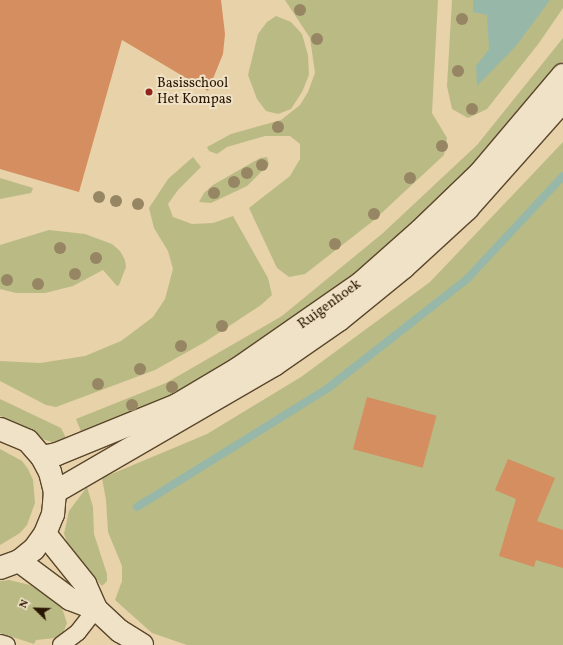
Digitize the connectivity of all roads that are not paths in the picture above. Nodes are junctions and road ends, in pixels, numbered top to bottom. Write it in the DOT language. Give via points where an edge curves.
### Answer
graph roads {
  1 [pos="563,75"];
  2 [pos="563,101"];
  3 [pos="0,428"];
  4 [pos="42,456"];
  5 [pos="55,492"];
  6 [pos="46,534"];
  7 [pos="10,564"];
  8 [pos="96,609"];
  9 [pos="0,643"];
  10 [pos="7,645"];
  11 [pos="60,645"];
  12 [pos="142,645"];
  1 -- 4 [label="main road, Ruigenhoek" via="481,172 421,230 353,288 239,368 177,405 57,454"];
  2 -- 5 [label="main road, Ruigenhoek" via="467,209 404,267 339,320 274,365"];
  3 -- 4 [label="main road" via="28,441"];
  4 -- 5 [label="main road" via="50,472"];
  5 -- 6 [label="main road" via="53,514"];
  6 -- 7 [label="main road" via="34,549"];
  6 -- 8 [label="main road" via="85,584"];
  7 -- 8 [label="main road" via="70,599"];
  8 -- 11 [label="lane" via="78,632"];
  8 -- 12 [label="main road" via="120,632"];
  9 -- 10 [label="lane"];
}
